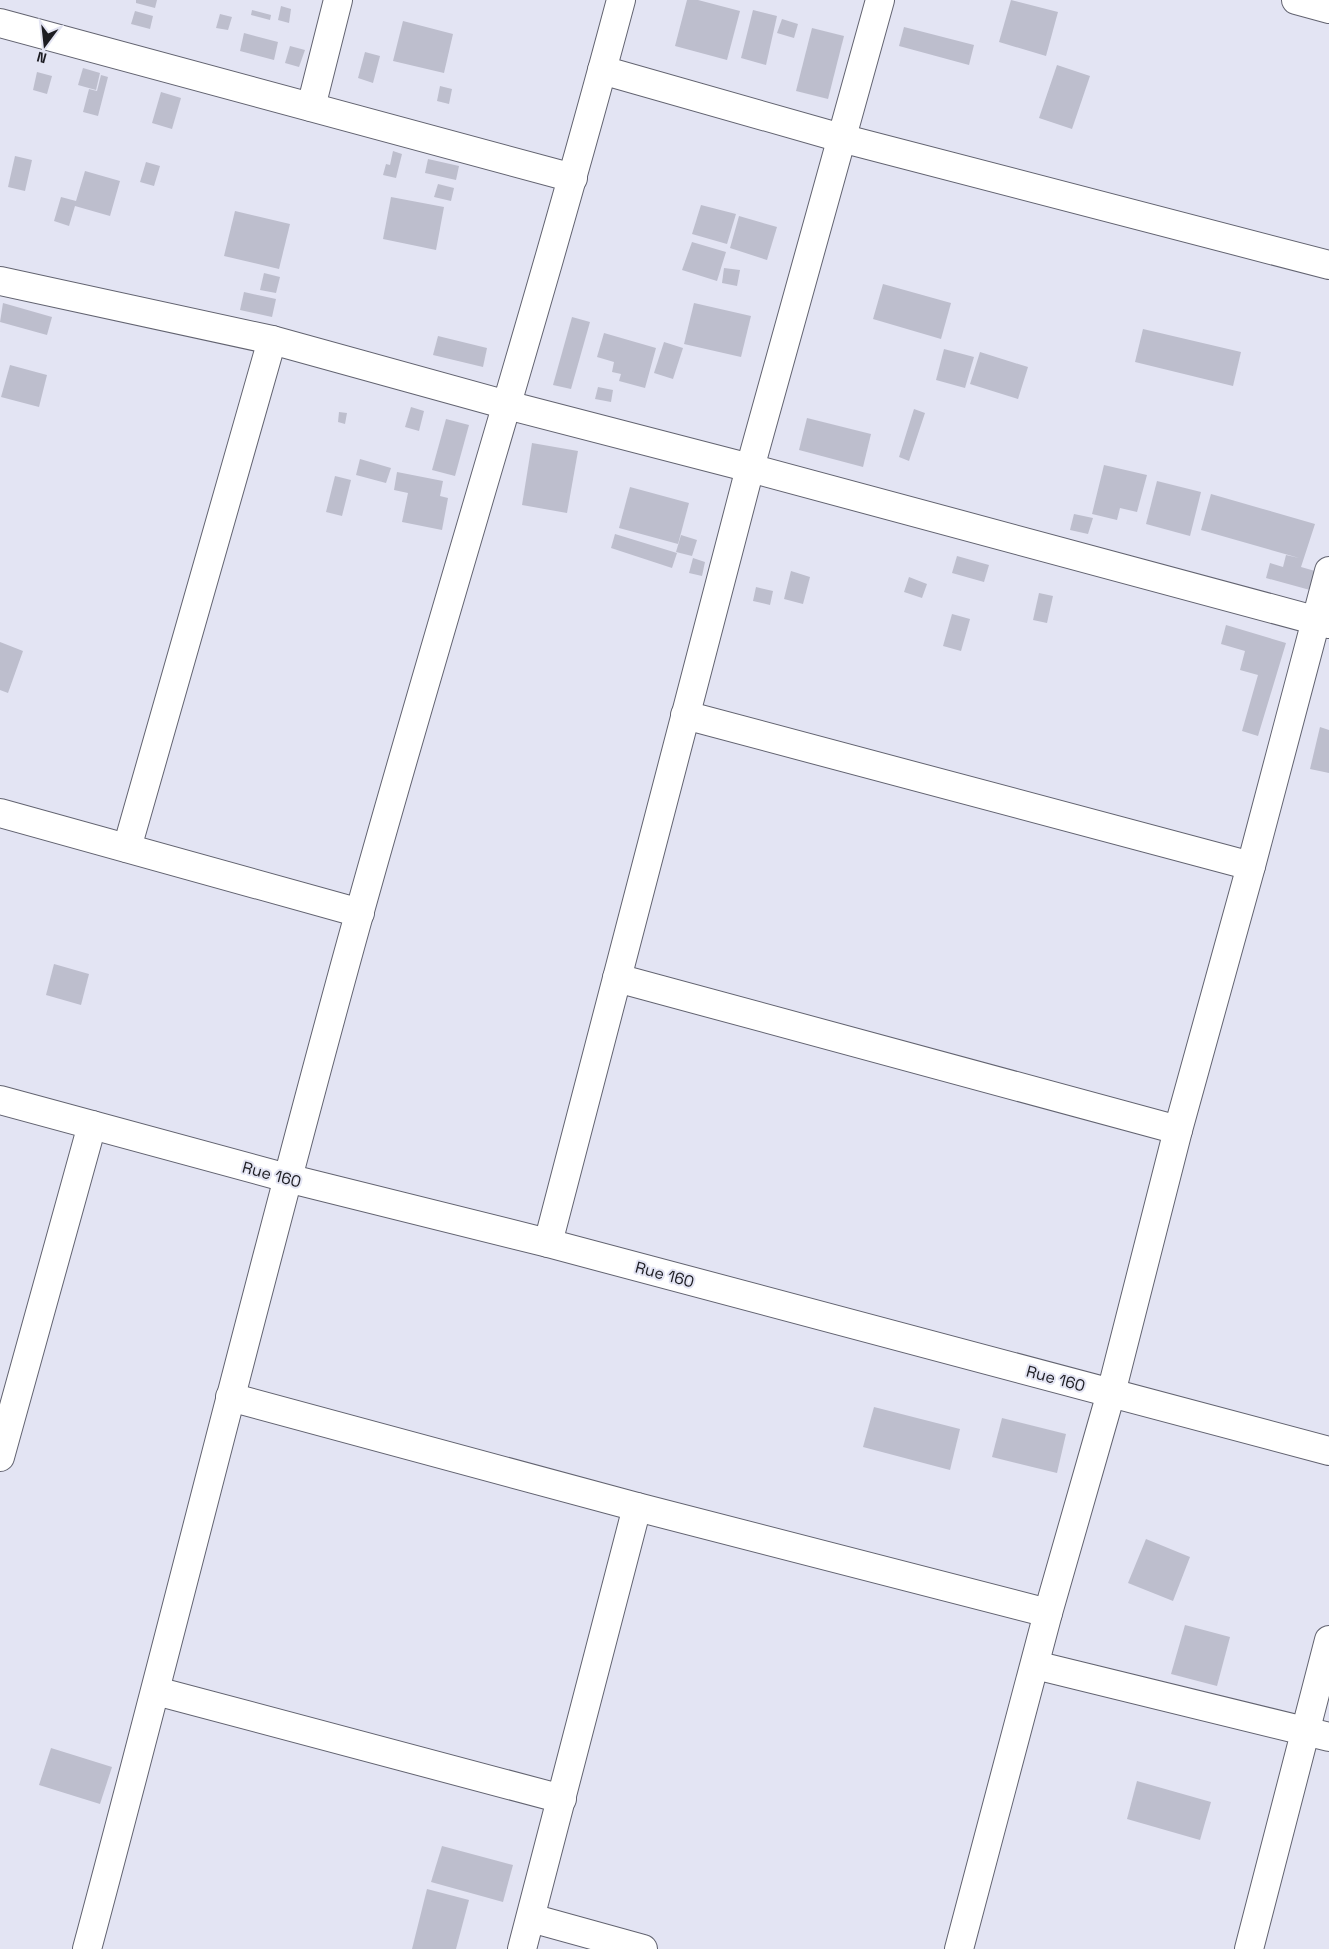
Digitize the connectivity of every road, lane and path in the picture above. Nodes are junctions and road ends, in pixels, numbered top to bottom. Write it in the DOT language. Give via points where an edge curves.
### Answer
graph roads {
  1 [pos="338,0"];
  2 [pos="621,0"];
  3 [pos="880,0"];
  4 [pos="1296,0"];
  5 [pos="1329,9"];
  6 [pos="0,23"];
  7 [pos="602,70"];
  8 [pos="310,107"];
  9 [pos="841,138"];
  10 [pos="573,178"];
  11 [pos="1329,265"];
  12 [pos="0,281"];
  13 [pos="272,340"];
  14 [pos="507,405"];
  15 [pos="750,468"];
  16 [pos="1329,571"];
  17 [pos="1322,622"];
  18 [pos="684,715"];
  19 [pos="0,813"];
  20 [pos="127,848"];
  21 [pos="1251,866"];
  22 [pos="360,913"];
  23 [pos="617,978"];
  24 [pos="0,1100"];
  25 [pos="92,1125"];
  26 [pos="1178,1130"];
  27 [pos="288,1178"];
  28 [pos="548,1244"];
  29 [pos="10,1384"];
  30 [pos="1111,1393"];
  31 [pos="230,1397"];
  32 [pos="1329,1450"];
  33 [pos="0,1457"];
  34 [pos="637,1508"];
  35 [pos="1048,1613"];
  36 [pos="1329,1640"];
  37 [pos="1035,1665"];
  38 [pos="156,1691"];
  39 [pos="1317,1734"];
  40 [pos="562,1800"];
  41 [pos="531,1918"];
  42 [pos="87,1949"];
  43 [pos="522,1949"];
  44 [pos="643,1949"];
  45 [pos="959,1949"];
  46 [pos="1249,1949"];
  1 -- 8 [label="street"];
  2 -- 7 [label="street"];
  3 -- 9 [label="street"];
  4 -- 5 [label="street"];
  6 -- 8 [label="street"];
  7 -- 9 [label="street"];
  7 -- 10 [label="street"];
  8 -- 10 [label="street"];
  9 -- 11 [label="street"];
  9 -- 15 [label="street"];
  10 -- 14 [label="street"];
  12 -- 13 [label="street"];
  13 -- 14 [label="street"];
  13 -- 20 [label="street"];
  14 -- 15 [label="street"];
  14 -- 22 [label="street"];
  15 -- 17 [label="street"];
  15 -- 18 [label="street"];
  16 -- 17 [label="street"];
  17 -- 21 [label="street"];
  18 -- 21 [label="street"];
  18 -- 23 [label="street"];
  19 -- 20 [label="street"];
  20 -- 22 [label="street"];
  21 -- 26 [label="street"];
  22 -- 27 [label="street"];
  23 -- 26 [label="street"];
  23 -- 28 [label="street"];
  24 -- 25 [label="street, Rue 160"];
  25 -- 27 [label="street, Rue 160"];
  25 -- 29 [label="street"];
  26 -- 30 [label="street"];
  27 -- 28 [label="street, Rue 160"];
  27 -- 31 [label="street"];
  28 -- 30 [label="street, Rue 160"];
  29 -- 33 [label="street"];
  30 -- 32 [label="street, Rue 160"];
  30 -- 35 [label="street"];
  31 -- 34 [label="street"];
  31 -- 38 [label="street"];
  34 -- 35 [label="street"];
  34 -- 40 [label="street"];
  35 -- 37 [label="street"];
  36 -- 39 [label="street"];
  37 -- 39 [label="street"];
  37 -- 45 [label="street"];
  38 -- 40 [label="street"];
  38 -- 42 [label="street"];
  39 -- 46 [label="street"];
  40 -- 41 [label="street"];
  41 -- 43 [label="street"];
  41 -- 44 [label="street"];
}
